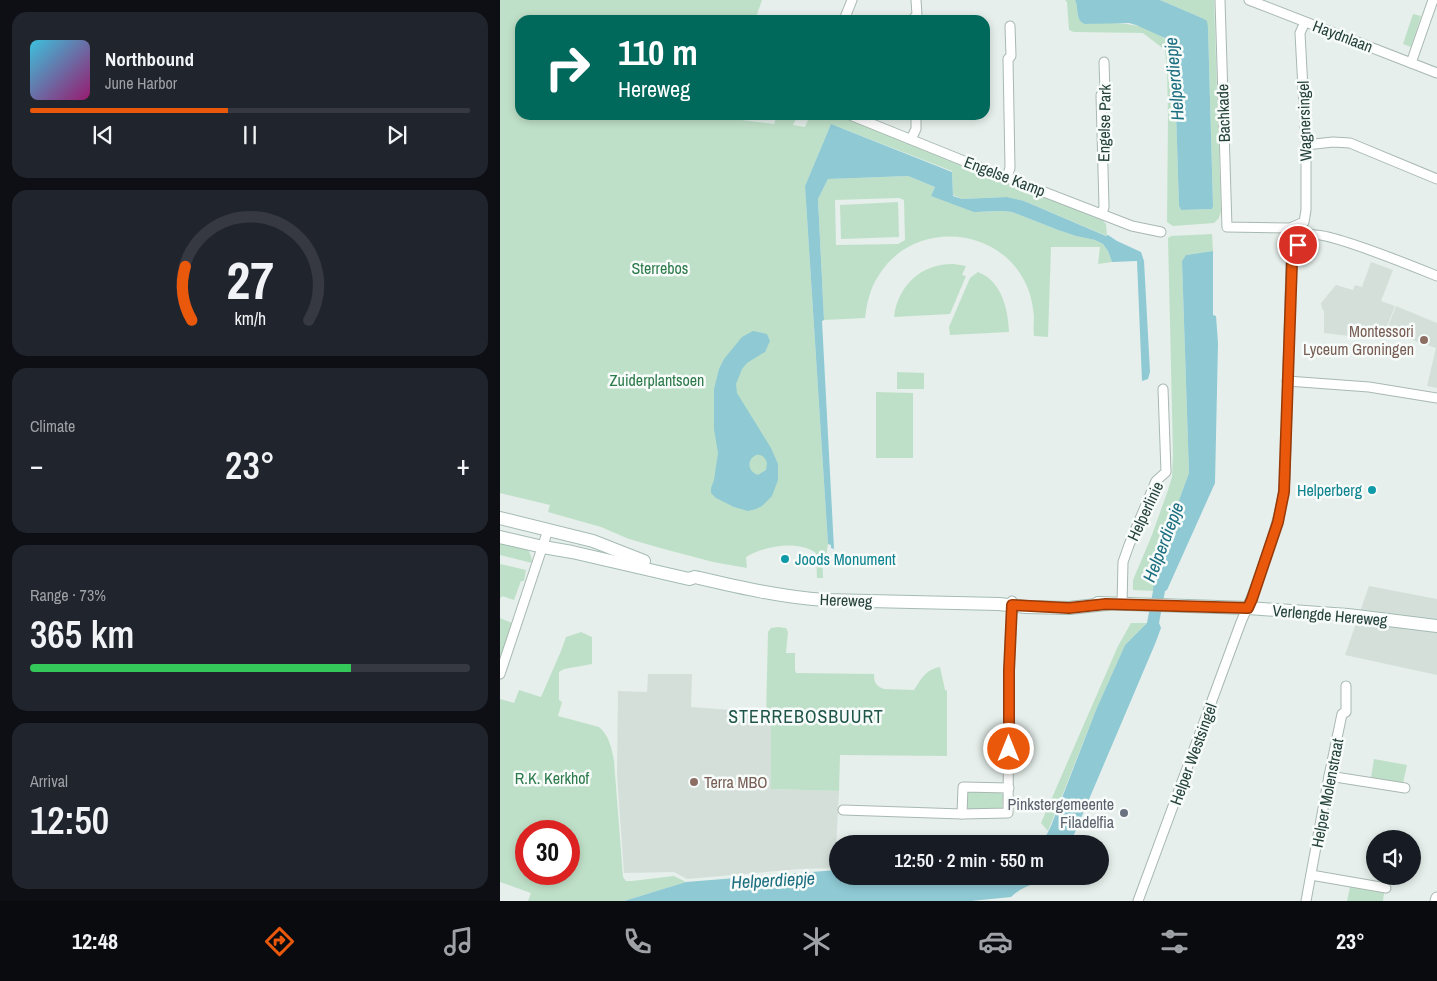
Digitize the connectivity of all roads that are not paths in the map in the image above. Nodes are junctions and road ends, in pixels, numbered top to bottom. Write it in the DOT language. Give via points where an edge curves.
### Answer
graph roads {
  1 [pos="852,0"];
  2 [pos="916,0"];
  3 [pos="1220,0"];
  4 [pos="1249,0"];
  5 [pos="1433,0"];
  6 [pos="846,15"];
  7 [pos="917,15"];
  8 [pos="1305,22"];
  9 [pos="1010,26"];
  10 [pos="1104,62"];
  11 [pos="1412,63"];
  12 [pos="1437,73"];
  13 [pos="863,120"];
  14 [pos="916,120"];
  15 [pos="911,138"];
  16 [pos="1306,145"];
  17 [pos="1007,177"];
  18 [pos="1437,179"];
  19 [pos="1102,214"];
  20 [pos="1304,222"];
  21 [pos="1161,232"];
  22 [pos="1437,276"];
  23 [pos="1287,381"];
  24 [pos="1163,390"];
  25 [pos="1437,398"];
  26 [pos="500,518"];
  27 [pos="548,530"];
  28 [pos="500,537"];
  29 [pos="542,548"];
  30 [pos="695,577"];
  31 [pos="1012,603"];
  32 [pos="1122,604"];
  33 [pos="1156,605"];
  34 [pos="1248,608"];
  35 [pos="1437,626"];
  36 [pos="500,674"];
  37 [pos="1346,686"];
  38 [pos="1329,776"];
  39 [pos="1009,788"];
  40 [pos="1405,788"];
  41 [pos="843,810"];
  42 [pos="962,814"];
  43 [pos="1311,875"];
  44 [pos="1386,888"];
  45 [pos="1138,901"];
  46 [pos="1306,901"];
  1 -- 6 [label="street"];
  2 -- 7 [label="street"];
  3 -- 20 [label="street, Bachkade" via="1227,227 1290,228"];
  4 -- 8 [label="street, Haydnlaan"];
  5 -- 11 [label="street"];
  8 -- 11 [label="street, Haydnlaan"];
  8 -- 16 [label="street, Wagnersingel" via="1300,33"];
  9 -- 17 [label="street" via="1010,168"];
  10 -- 19 [label="street, Engelse Park" via="1105,92 1101,95"];
  11 -- 12 [label="street, Haydnlaan"];
  13 -- 15 [label="street, Engelse Kamp"];
  14 -- 15 [label="street"];
  15 -- 17 [label="street, Engelse Kamp"];
  16 -- 18 [label="street" via="1350,143"];
  16 -- 20 [label="street, Wagnersingel"];
  17 -- 19 [label="street, Engelse Kamp"];
  19 -- 21 [label="street, Engelse Kamp" via="1132,226"];
  22 -- 23 [label="street, Helper Westsingel" via="1331,237 1313,234 1303,240 1292,257"];
  23 -- 25 [label="street" via="1368,387"];
  23 -- 34 [label="street, Helper Westsingel" via="1282,502"];
  24 -- 32 [label="street, Helperlinie" via="1166,472 1156,481 1123,562"];
  26 -- 27 [label="main road, Hereweg"];
  27 -- 29 [label="street"];
  27 -- 30 [label="main road, Hereweg" via="593,541 640,560 691,572"];
  28 -- 29 [label="main road, Hereweg"];
  29 -- 30 [label="main road, Hereweg" via="689,579"];
  29 -- 36 [label="street"];
  30 -- 31 [label="main road, Hereweg" via="759,592 825,600"];
  31 -- 32 [label="main road, Hereweg" via="1069,608"];
  31 -- 39 [label="street"];
  32 -- 33 [label="main road, Hereweg"];
  33 -- 34 [label="main road, Verlengde Hereweg"];
  34 -- 35 [label="main road, Verlengde Hereweg" via="1348,615"];
  34 -- 45 [label="street, Helper Westsingel"];
  37 -- 38 [label="street, Helper Molenstraat" via="1346,712 1342,714"];
  38 -- 40 [label="street"];
  38 -- 43 [label="street, Helper Molenstraat"];
  39 -- 42 [label="street" via="1008,813"];
  39 -- 42 [label="street" via="963,787"];
  41 -- 42 [label="street"];
  43 -- 44 [label="street"];
  43 -- 46 [label="street, Helper Molenstraat"];
}
